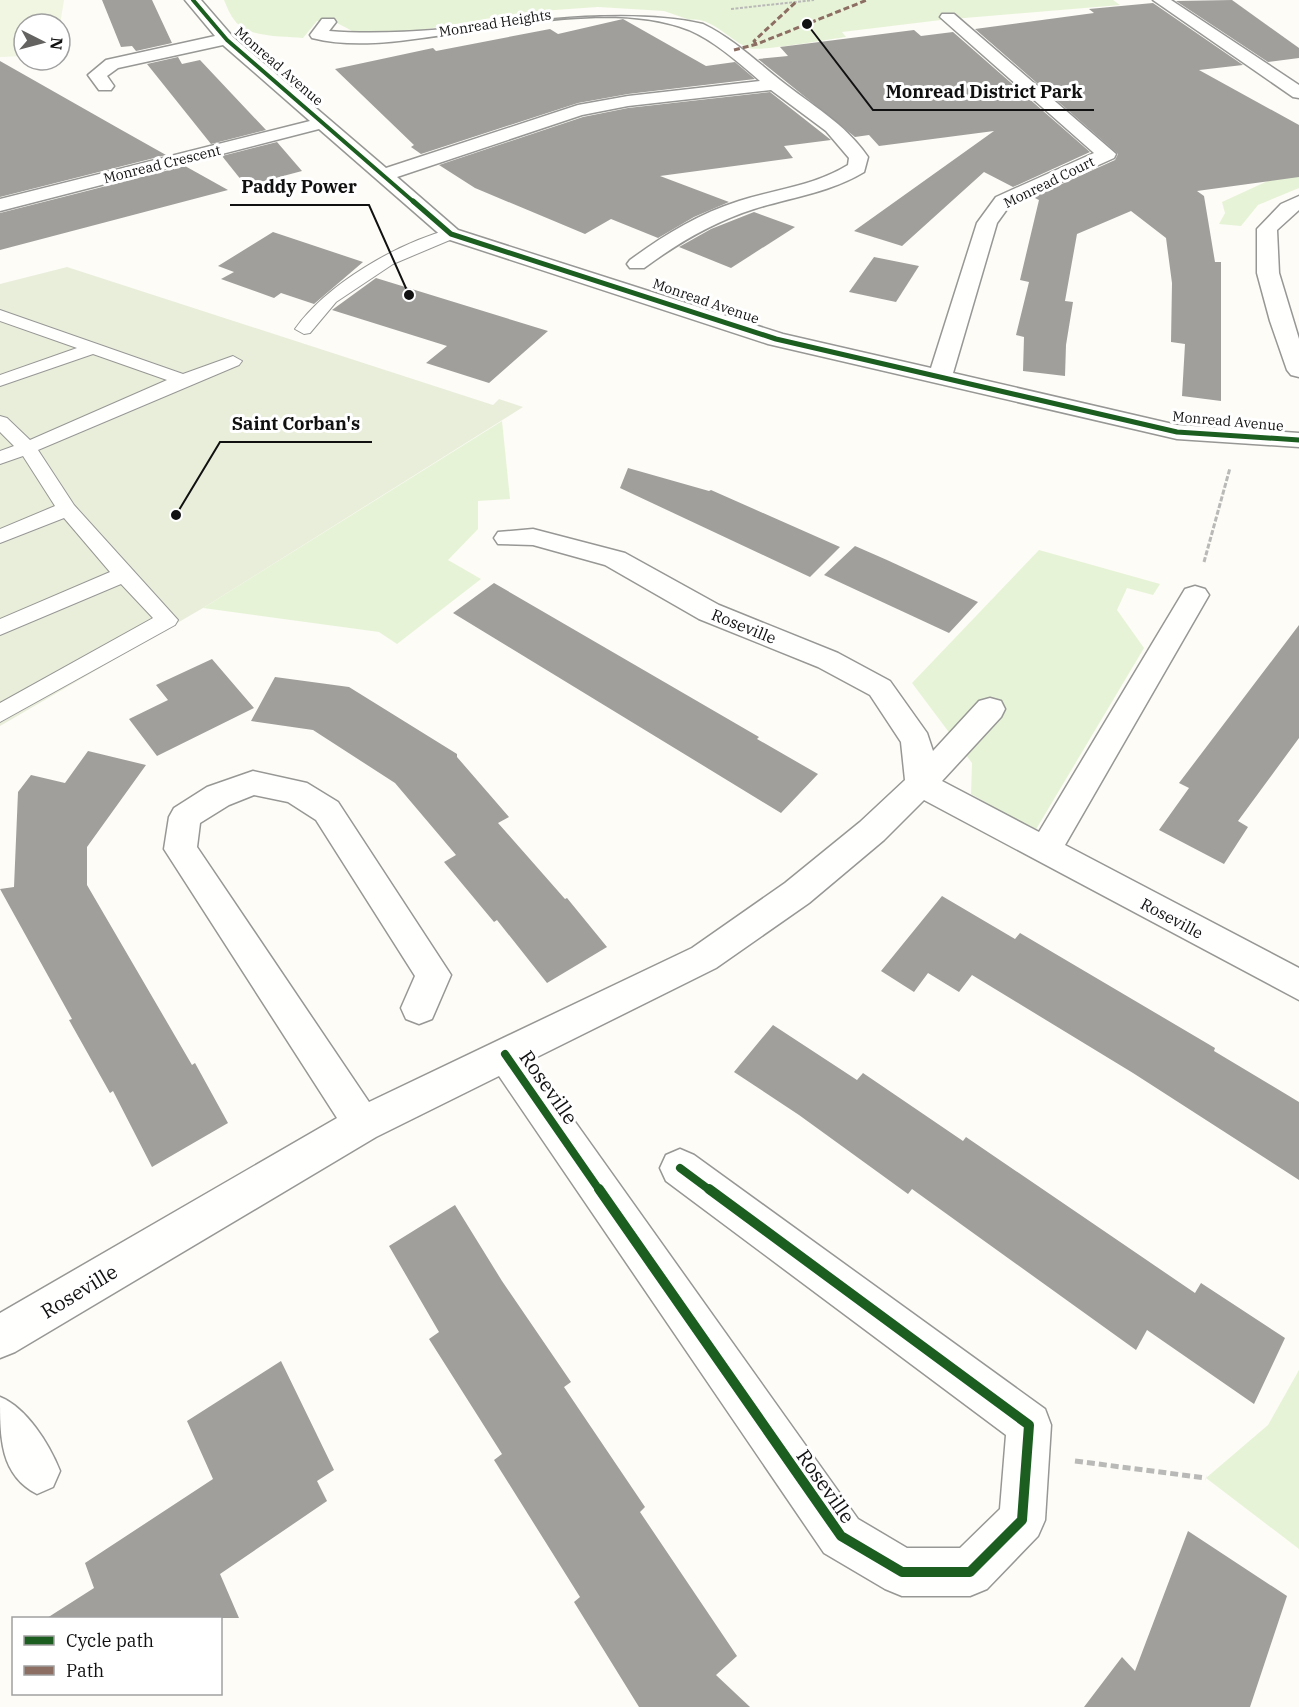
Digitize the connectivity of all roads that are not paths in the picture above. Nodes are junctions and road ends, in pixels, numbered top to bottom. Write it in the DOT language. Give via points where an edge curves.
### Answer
graph roads {
  1 [pos="193,0"];
  2 [pos="1161,0"];
  3 [pos="948,17"];
  4 [pos="328,22"];
  5 [pos="226,39"];
  6 [pos="775,84"];
  7 [pos="105,86"];
  8 [pos="1299,93"];
  9 [pos="323,123"];
  10 [pos="385,175"];
  11 [pos="1299,202"];
  12 [pos="0,205"];
  13 [pos="451,234"];
  14 [pos="637,264"];
  15 [pos="2,317"];
  16 [pos="304,329"];
  17 [pos="94,348"];
  18 [pos="233,361"];
  19 [pos="1299,370"];
  20 [pos="940,377"];
  21 [pos="183,380"];
  22 [pos="0,381"];
  23 [pos="0,422"];
  24 [pos="1299,440"];
  25 [pos="27,448"];
  26 [pos="0,458"];
  27 [pos="67,509"];
  28 [pos="0,537"];
  29 [pos="507,538"];
  30 [pos="124,574"];
  31 [pos="1195,595"];
  32 [pos="0,628"];
  33 [pos="990,709"];
  34 [pos="0,714"];
  35 [pos="921,784"];
  36 [pos="1045,851"];
  37 [pos="1299,985"];
  38 [pos="419,1008"];
  39 [pos="505,1054"];
  40 [pos="362,1124"];
  41 [pos="680,1168"];
  42 [pos="0,1338"];
  43 [pos="0,1419"];
  44 [pos="37,1471"];
  1 -- 5 [label="street, Monread Avenue"];
  2 -- 8 [label="street"];
  3 -- 20 [label="street, Monread Court" via="1107,154 1003,201 987,223"];
  4 -- 6 [label="street, Monread Heights" via="318,34 348,38 434,33 548,14 646,14 685,22 734,50"];
  5 -- 7 [label="street" via="112,64 97,75"];
  5 -- 9 [label="street, Monread Avenue"];
  6 -- 10 [label="street" via="578,110"];
  6 -- 14 [label="street, Monread Heights" via="829,124 860,157 858,168 839,181 747,204 679,232"];
  9 -- 10 [label="street, Monread Avenue"];
  9 -- 12 [label="street, Monread Crescent"];
  10 -- 13 [label="street, Monread Avenue"];
  11 -- 19 [label="street" via="1267,229 1268,273"];
  13 -- 16 [label="lane" via="368,273 330,298"];
  13 -- 20 [label="street, Monread Avenue" via="776,339"];
  15 -- 17 [label="lane"];
  17 -- 21 [label="lane"];
  17 -- 22 [label="lane"];
  18 -- 21 [label="lane"];
  20 -- 24 [label="street, Monread Avenue" via="1177,432"];
  21 -- 25 [label="lane"];
  23 -- 25 [label="lane"];
  25 -- 26 [label="lane"];
  25 -- 27 [label="lane"];
  27 -- 28 [label="lane"];
  27 -- 30 [label="lane"];
  29 -- 35 [label="street, Roseville" via="533,537 615,559 709,612 828,660 880,688 916,741"];
  30 -- 32 [label="lane"];
  30 -- 34 [label="lane" via="167,620"];
  31 -- 36 [label="street"];
  33 -- 35 [label="street, Roseville"];
  35 -- 36 [label="street, Roseville"];
  35 -- 39 [label="street, Roseville" via="872,831 796,893 704,958"];
  36 -- 37 [label="street, Roseville"];
  38 -- 40 [label="street" via="434,975 327,811 296,792 253,783 218,796 185,817 180,849"];
  39 -- 40 [label="street, Roseville"];
  39 -- 41 [label="street, Roseville" via="841,1536 902,1572 969,1572 1022,1520 1029,1425"];
  40 -- 42 [label="street, Roseville"];
  43 -- 44 [label="street"];
}
